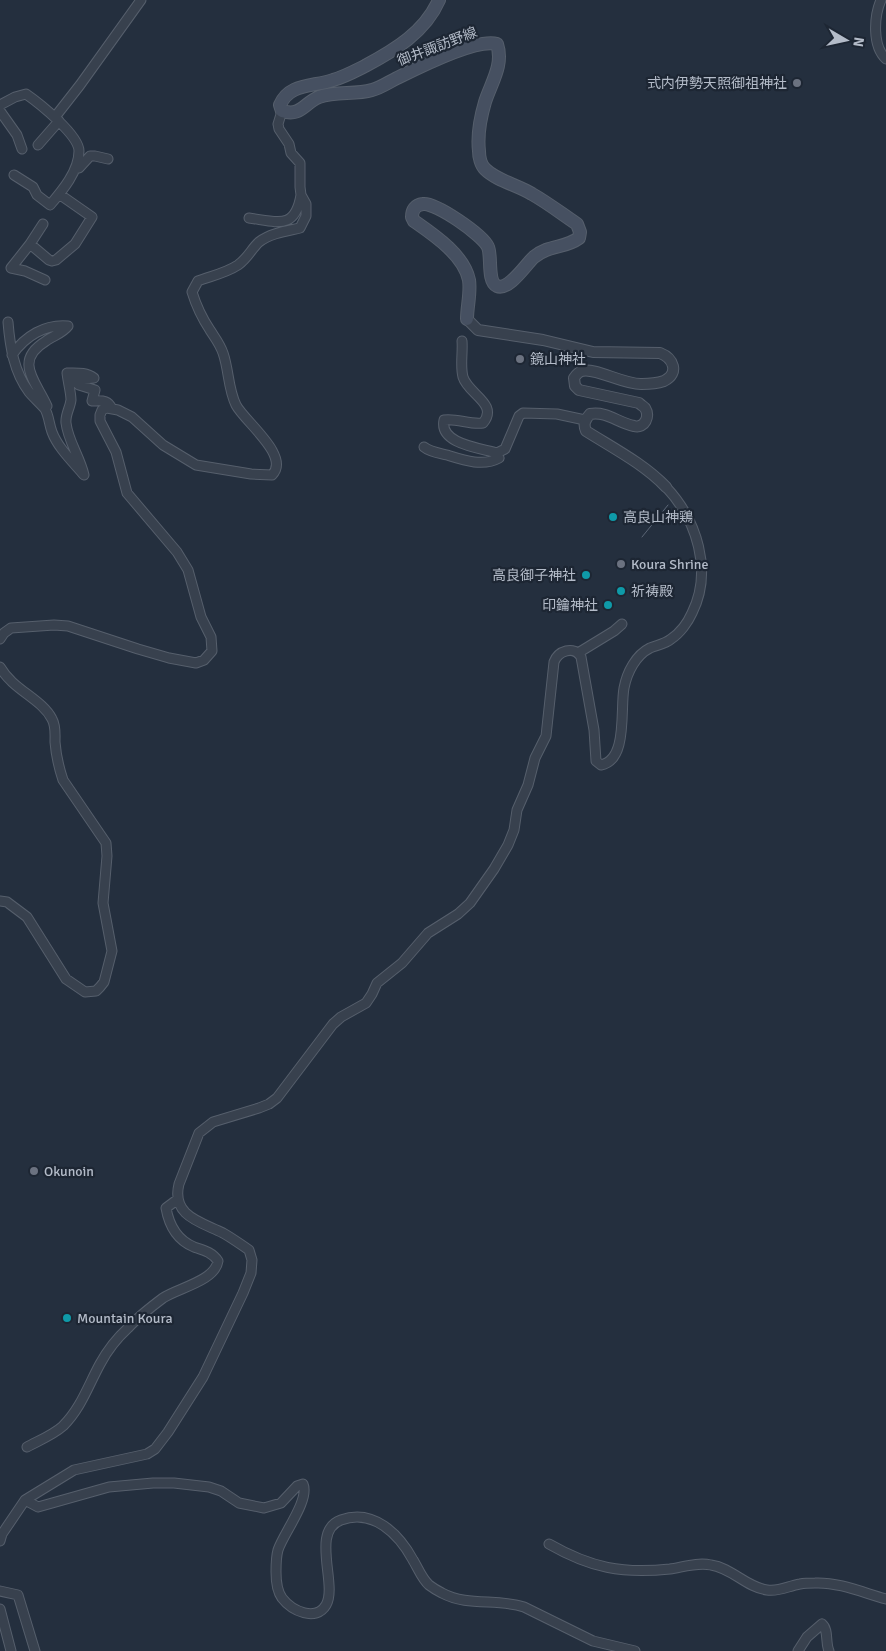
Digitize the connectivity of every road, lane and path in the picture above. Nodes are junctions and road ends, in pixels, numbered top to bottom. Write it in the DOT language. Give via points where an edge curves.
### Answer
graph roads {
  1 [pos="141,0"];
  2 [pos="438,0"];
  3 [pos="881,0"];
  4 [pos="886,59"];
  5 [pos="0,105"];
  6 [pos="0,111"];
  7 [pos="282,111"];
  8 [pos="57,119"];
  9 [pos="38,145"];
  10 [pos="22,149"];
  11 [pos="108,159"];
  12 [pos="75,169"];
  13 [pos="14,175"];
  14 [pos="60,194"];
  15 [pos="301,195"];
  16 [pos="249,218"];
  17 [pos="43,224"];
  18 [pos="30,244"];
  19 [pos="45,280"];
  20 [pos="467,319"];
  21 [pos="8,322"];
  22 [pos="462,341"];
  23 [pos="12,355"];
  24 [pos="92,401"];
  25 [pos="112,409"];
  26 [pos="101,412"];
  27 [pos="49,419"];
  28 [pos="585,420"];
  29 [pos="424,447"];
  30 [pos="497,453"];
  31 [pos="666,487"];
  32 [pos="622,624"];
  33 [pos="0,639"];
  34 [pos="578,653"];
  35 [pos="0,667"];
  36 [pos="0,901"];
  37 [pos="178,1199"];
  38 [pos="26,1447"];
  39 [pos="25,1500"];
  40 [pos="0,1540"];
  41 [pos="549,1544"];
  42 [pos="0,1591"];
  43 [pos="886,1599"];
  44 [pos="0,1609"];
  45 [pos="11,1651"];
  46 [pos="35,1651"];
  47 [pos="635,1651"];
  48 [pos="798,1651"];
  49 [pos="829,1651"];
  1 -- 8 [label="street"];
  2 -- 7 [label="main road, 御井諏訪野線" via="429,19 393,51 333,80 288,92 280,105"];
  3 -- 4 [label="street" via="876,32 879,48"];
  5 -- 8 [label="street" via="26,94"];
  6 -- 10 [label="street" via="17,135"];
  7 -- 15 [label="street" via="279,130 300,163"];
  7 -- 20 [label="main road, 御井諏訪野線" via="296,112 317,98 335,93 372,90 470,47 490,42 497,44 500,54 498,70 485,101 478,137 484,168 532,194 576,224 580,232 579,238 572,243 547,248 502,287 493,283 490,252 482,238 439,209 427,204 416,206 412,210 414,221 458,256 466,268 469,282"];
  8 -- 9 [label="street"];
  8 -- 12 [label="street" via="78,145"];
  11 -- 12 [label="street" via="90,156"];
  12 -- 14 [label="street"];
  13 -- 14 [label="street" via="33,186 37,195 50,205"];
  14 -- 18 [label="street" via="92,217 75,244 52,261"];
  15 -- 16 [label="street" via="298,210 290,219 281,222"];
  15 -- 25 [label="street" via="306,204 306,216 300,228 272,235 258,243 240,264 198,281 192,292 224,354 237,407 269,445 274,454 275,472 259,475 196,465 163,445 132,417"];
  17 -- 18 [label="street"];
  18 -- 19 [label="street" via="11,268"];
  20 -- 28 [label="street" via="478,330 593,352 660,353 668,356 673,369 670,377 662,382 640,385 590,370 577,373 574,378 579,390 639,403 647,417 642,426 636,427 604,414 590,414"];
  21 -- 23 [label="street"];
  22 -- 30 [label="street" via="463,375 466,384 487,406 487,418 476,424 444,420 443,427 450,438"];
  23 -- 27 [label="street" via="29,393"];
  23 -- 27 [label="street" via="30,336 56,325 68,326 32,351 29,358 30,374 48,408"];
  24 -- 25 [label="street" via="106,401"];
  24 -- 26 [label="street"];
  24 -- 27 [label="street" via="95,390 73,380 94,378 78,372 67,373 71,400 66,424 84,475 55,439"];
  25 -- 26 [label="street"];
  26 -- 33 [label="street" via="100,421 116,452 126,493 172,546 188,570 201,618 211,637 212,651 196,663 168,658 68,626 54,625 12,628"];
  28 -- 30 [label="street" via="557,414 523,413 505,449"];
  28 -- 31 [label="street" via="586,431"];
  29 -- 30 [label="street" via="477,462 499,458"];
  31 -- 34 [label="street" via="679,501 698,546 702,566 699,600 688,622 671,639 648,649 629,672 624,688 620,743 616,756 608,764 601,765 596,761 594,730"];
  32 -- 34 [label="street"];
  34 -- 37 [label="street" via="563,651 556,657 546,736 517,810 514,830 494,869 470,902 458,914 428,933 402,963 377,983 366,1003 333,1024 277,1098 259,1108 213,1122 199,1133 176,1192"];
  35 -- 36 [label="street" via="9,681 52,718 63,780 106,843 103,902 112,951 104,982 96,991 85,992 66,979 27,917 7,902"];
  37 -- 38 [label="street" via="166,1208 173,1229 184,1241 214,1256 217,1266 193,1285 164,1298 128,1328 100,1363 75,1412 61,1427"];
  37 -- 39 [label="street" via="189,1217 249,1250 252,1260 243,1293 203,1377 155,1449 147,1454 74,1470"];
  39 -- 40 [label="street"];
  39 -- 47 [label="street" via="38,1507 109,1487 174,1483 209,1487 239,1503 264,1508 281,1503 303,1484 302,1502 276,1558 278,1589 295,1609 316,1614 326,1606 330,1530 341,1520 360,1517 381,1523 401,1540 428,1584 443,1594 469,1602 514,1604 593,1641"];
  41 -- 43 [label="street" via="587,1562 622,1571 710,1564 760,1589 832,1584"];
  42 -- 46 [label="street" via="18,1595"];
  44 -- 45 [label="street"];
  48 -- 49 [label="street" via="807,1637 822,1624 826,1629"];
}
